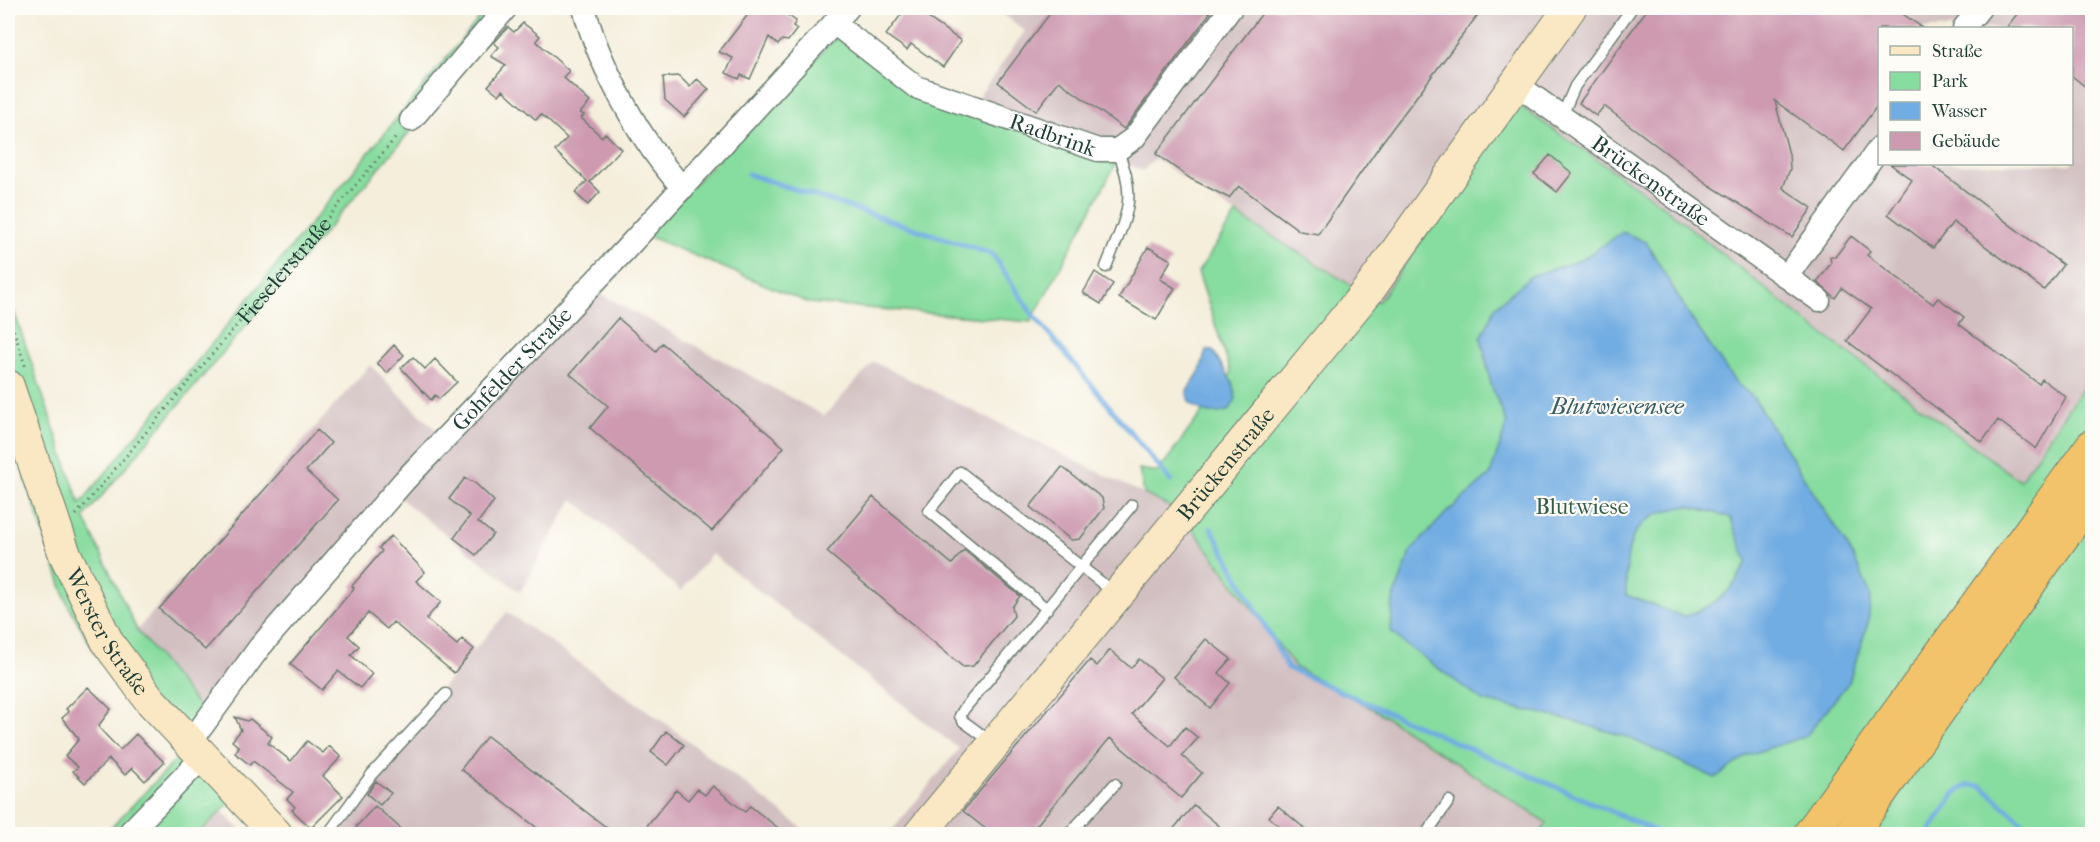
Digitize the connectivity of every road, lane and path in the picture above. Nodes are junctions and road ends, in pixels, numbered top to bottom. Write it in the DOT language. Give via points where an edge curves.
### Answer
graph roads {
  1 [pos="506,8"];
  2 [pos="584,8"];
  3 [pos="1231,8"];
  4 [pos="1570,8"];
  5 [pos="1632,8"];
  6 [pos="841,15"];
  7 [pos="1516,84"];
  8 [pos="1562,116"];
  9 [pos="411,120"];
  10 [pos="1117,150"];
  11 [pos="1878,150"];
  12 [pos="683,188"];
  13 [pos="1106,267"];
  14 [pos="1786,276"];
  15 [pos="1819,300"];
  16 [pos="8,313"];
  17 [pos="18,381"];
  18 [pos="2092,446"];
  19 [pos="2092,495"];
  20 [pos="72,504"];
  21 [pos="1132,505"];
  22 [pos="1082,566"];
  23 [pos="1119,596"];
  24 [pos="1047,609"];
  25 [pos="446,694"];
  26 [pos="995,745"];
  27 [pos="196,750"];
  28 [pos="1115,784"];
  29 [pos="1449,801"];
  30 [pos="128,834"];
  31 [pos="276,834"];
  32 [pos="328,834"];
  33 [pos="921,834"];
  34 [pos="1069,834"];
  35 [pos="1426,834"];
  36 [pos="1810,834"];
  37 [pos="1851,834"];
  1 -- 9 [label="street"];
  2 -- 12 [label="street" via="592,41 611,77 662,166"];
  3 -- 10 [label="street, Radbrink" via="1134,138"];
  4 -- 7 [label="main road, Brückenstraße"];
  5 -- 8 [label="lane" via="1575,86"];
  6 -- 10 [label="street, Radbrink" via="916,87 1098,150"];
  6 -- 12 [label="street, Gohfelder Straße"];
  7 -- 8 [label="street, Brückenstraße"];
  7 -- 23 [label="main road, Brückenstraße" via="1371,287"];
  8 -- 14 [label="street, Brückenstraße"];
  9 -- 20 [label="path, Fieselerstraße" via="76,515"];
  10 -- 13 [label="lane" via="1128,173 1128,210"];
  11 -- 14 [label="street"];
  12 -- 27 [label="street, Gohfelder Straße" via="404,481 258,648"];
  14 -- 15 [label="street, Brückenstraße"];
  16 -- 17 [label="path"];
  17 -- 27 [label="main road, Werster Straße" via="61,543 88,607 122,664"];
  18 -- 36 [label="highway"];
  19 -- 37 [label="highway"];
  21 -- 22 [label="lane"];
  22 -- 23 [label="lane"];
  22 -- 24 [label="lane"];
  22 -- 24 [label="lane" via="960,472 929,511"];
  23 -- 26 [label="main road, Brückenstraße"];
  24 -- 26 [label="lane" via="960,716"];
  25 -- 32 [label="lane" via="372,774"];
  26 -- 33 [label="main road, Brückenstraße"];
  27 -- 30 [label="street, Gohfelder Straße"];
  27 -- 31 [label="main road, Werster Straße"];
  28 -- 34 [label="lane"];
  29 -- 35 [label="lane"];
}
